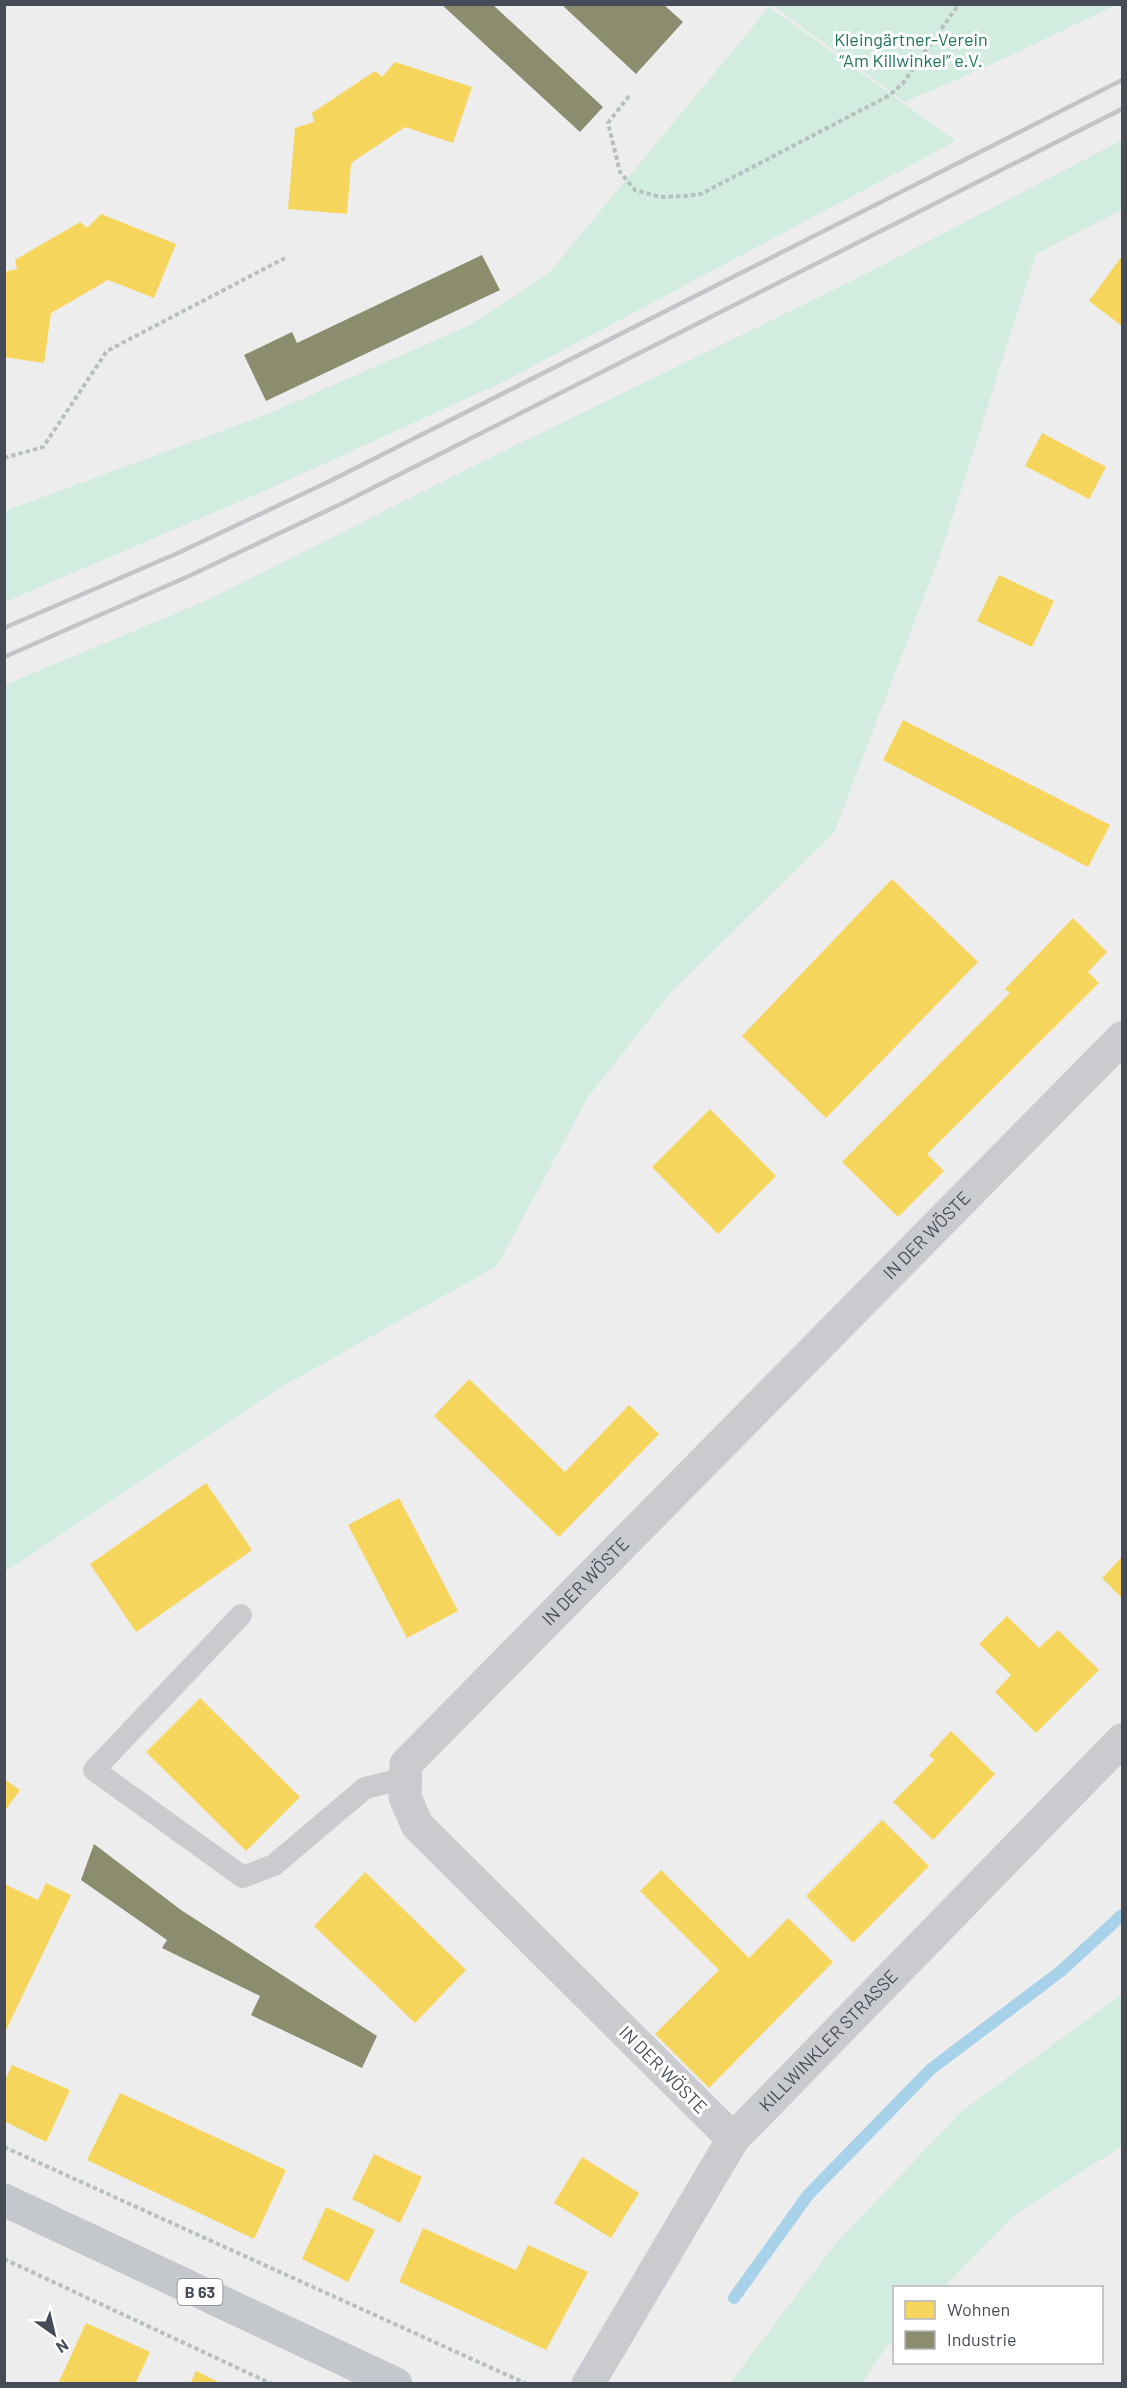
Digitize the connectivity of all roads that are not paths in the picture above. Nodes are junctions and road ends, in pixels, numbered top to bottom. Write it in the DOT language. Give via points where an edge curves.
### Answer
graph roads {
  1 [pos="1122,1038"];
  2 [pos="241,1615"];
  3 [pos="1122,1740"];
  4 [pos="406,1778"];
  5 [pos="733,2139"];
  6 [pos="4,2200"];
  7 [pos="396,2384"];
  8 [pos="588,2384"];
  1 -- 4 [label="street, IN DER WÖSTE" via="406,1764"];
  2 -- 4 [label="lane" via="94,1770 243,1877 274,1865 365,1788"];
  3 -- 5 [label="street, KILLWINKLER STRASSE"];
  4 -- 5 [label="street, IN DER WÖSTE" via="405,1797 417,1825"];
  5 -- 8 [label="street, KILLWINKLER STRASSE"];
  6 -- 7 [label="main road, B 63"];
}
